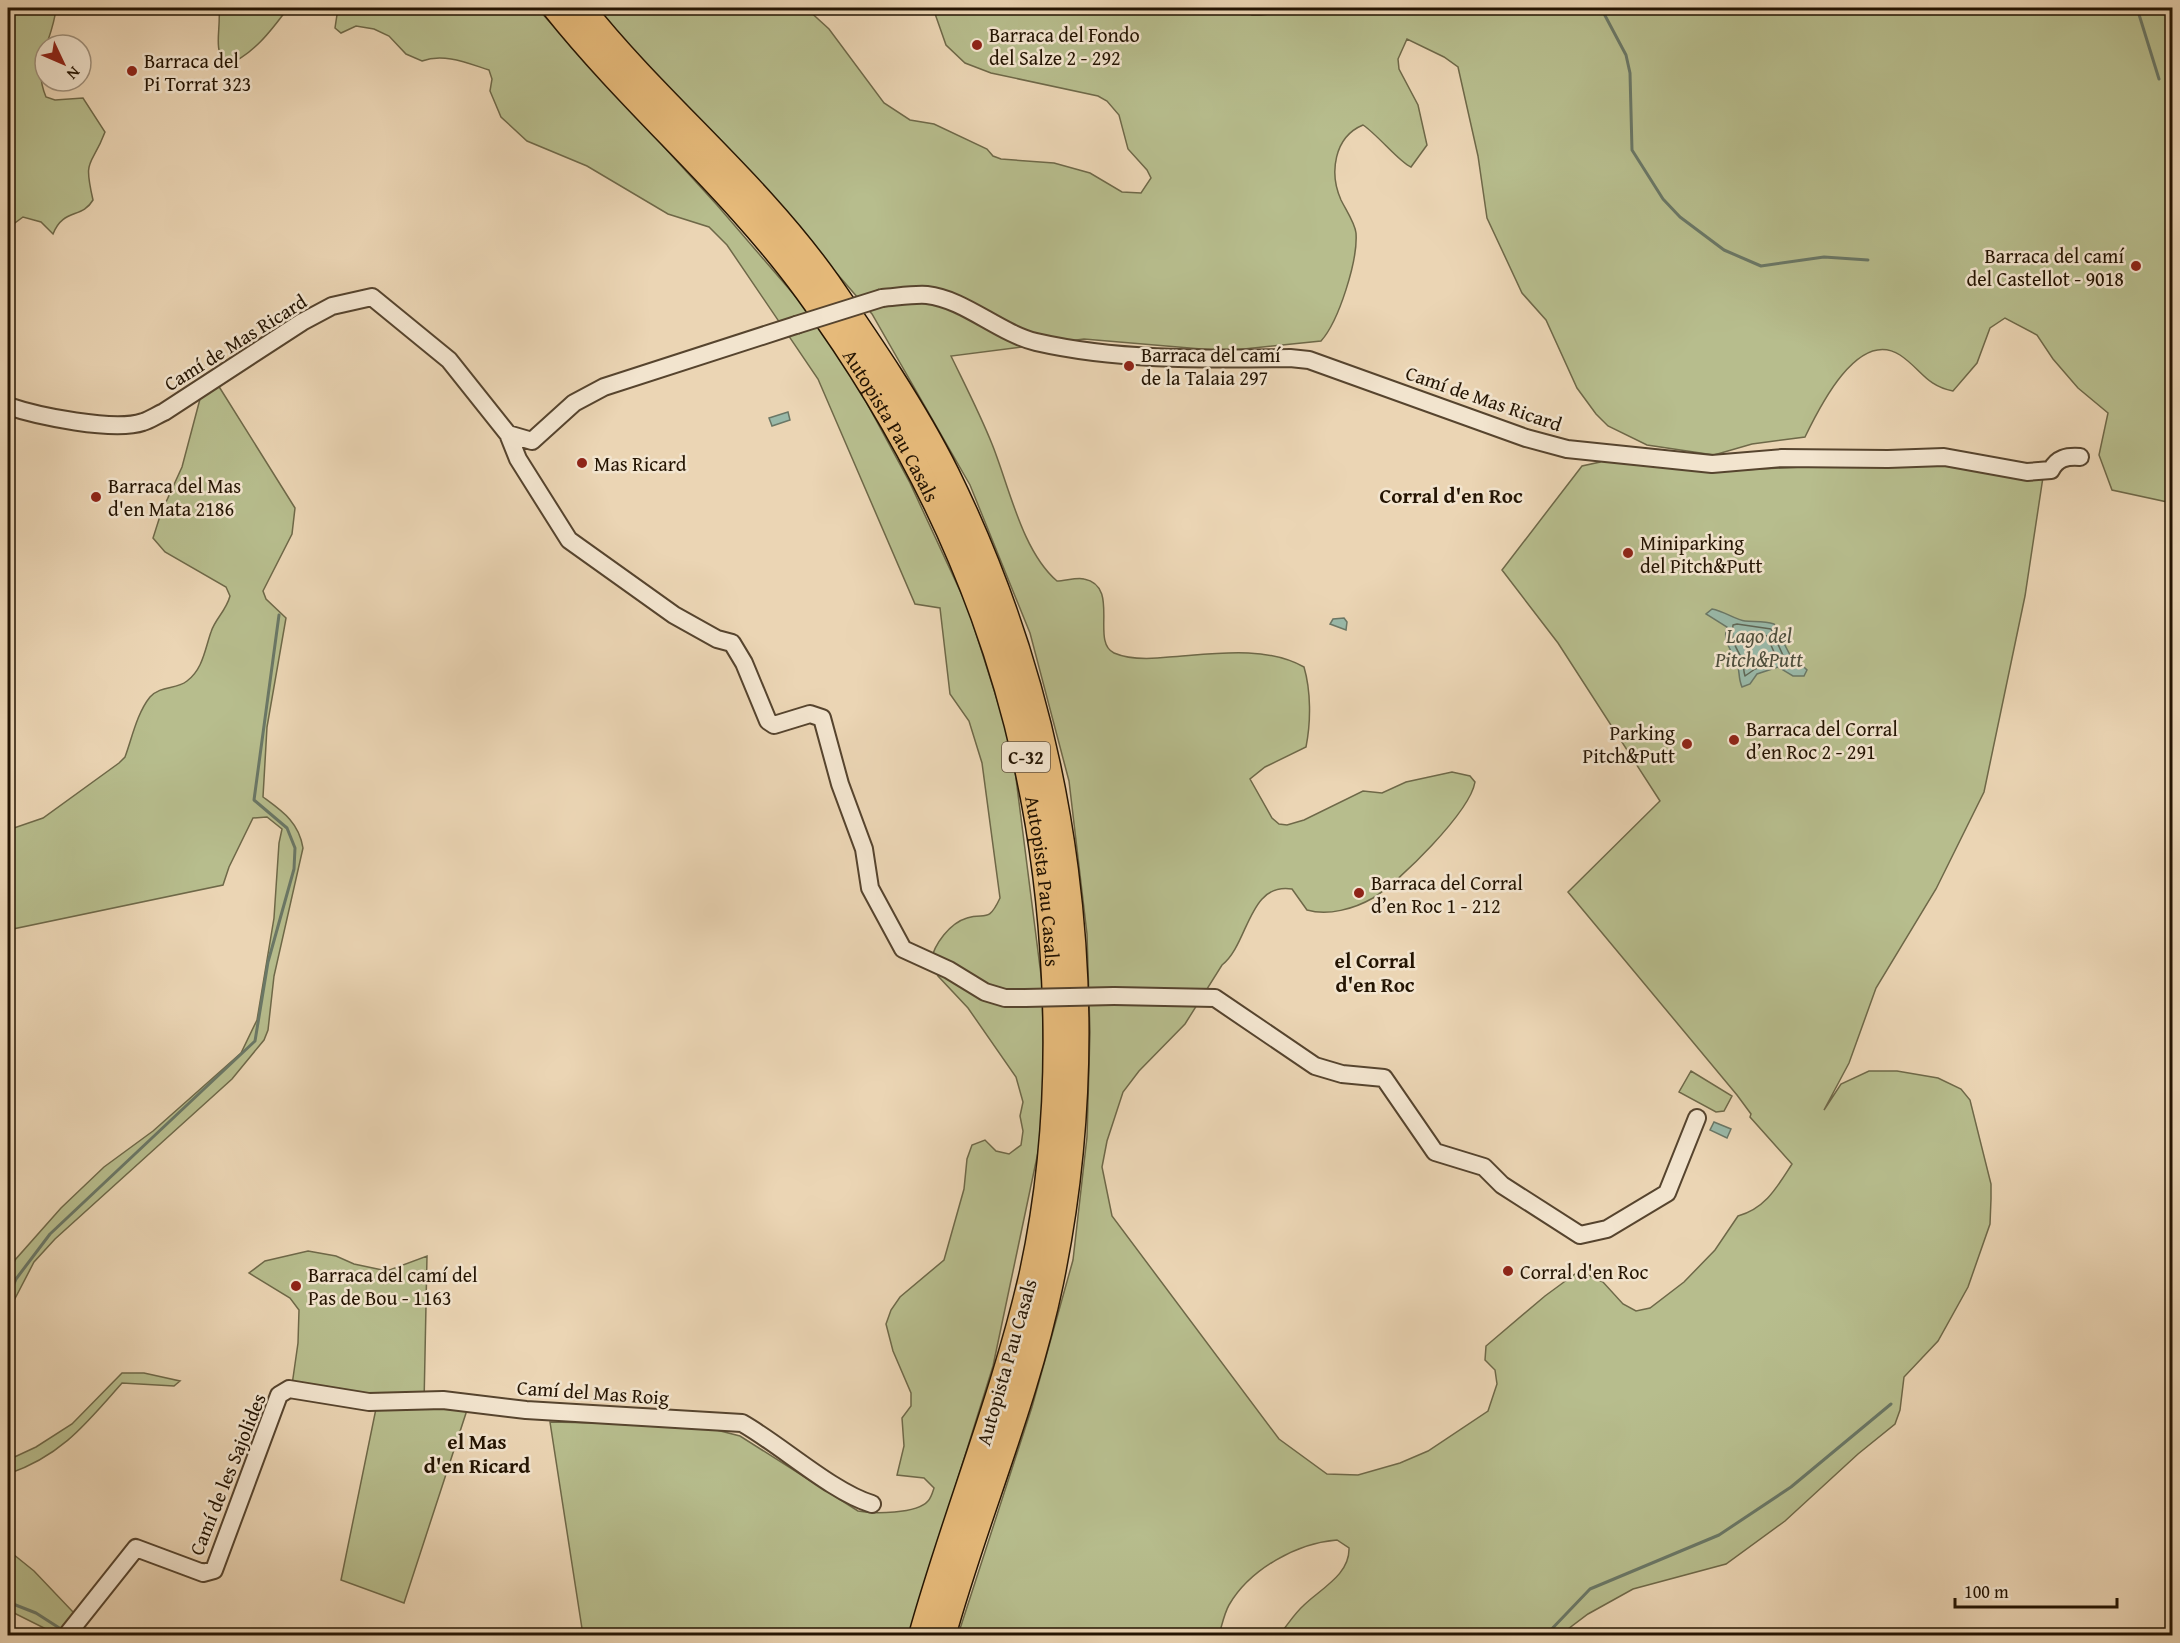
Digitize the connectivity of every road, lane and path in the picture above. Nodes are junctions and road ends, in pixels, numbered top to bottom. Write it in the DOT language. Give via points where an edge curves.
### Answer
graph roads {
  1 [pos="555,8"];
  2 [pos="582,8"];
  3 [pos="8,406"];
  4 [pos="508,434"];
  5 [pos="2080,457"];
  6 [pos="1697,1118"];
  7 [pos="288,1389"];
  8 [pos="872,1504"];
  9 [pos="66,1635"];
  10 [pos="921,1635"];
  11 [pos="943,1635"];
  1 -- 10 [label="highway, Autopista Pau Casals / C-32" via="770,244 874,387 920,469 961,558 1008,686 1024,749 1038,815 1051,917 1057,1029 1050,1155 1032,1271 1013,1349"];
  2 -- 11 [label="highway, Autopista Pau Casals / C-32" via="783,228 825,279 896,386 945,472 986,561 1028,683 1044,746 1058,812 1073,928 1077,1048 1069,1163 1050,1283 1033,1352"];
  3 -- 4 [label="street, Camí de Mas Ricard" via="68,419 123,425 142,423 302,322 332,306 372,297 449,360"];
  4 -- 5 [label="street, Camí de Mas Ricard, bridge" via="532,441 574,403 604,387 882,298 928,295 1018,337 1110,353 1170,359 1309,360 1567,449 1712,464 1782,458 1944,457 2044,473 2064,457"];
  4 -- 6 [label="street, bridge" via="518,459 569,540 674,615 732,643 768,721 774,725 810,714 822,718 840,784 864,849 870,888 903,949 985,992 1005,998 1215,998 1315,1066 1342,1074 1384,1078 1435,1152 1484,1167 1502,1185 1580,1235 1607,1229 1667,1193"];
  7 -- 8 [label="street, Camí del Mas Roig" via="369,1402 443,1400 526,1410 742,1423 855,1499"];
  7 -- 9 [label="street, Camí de les Sajolides" via="279,1395 214,1570 203,1573 136,1548"];
}
